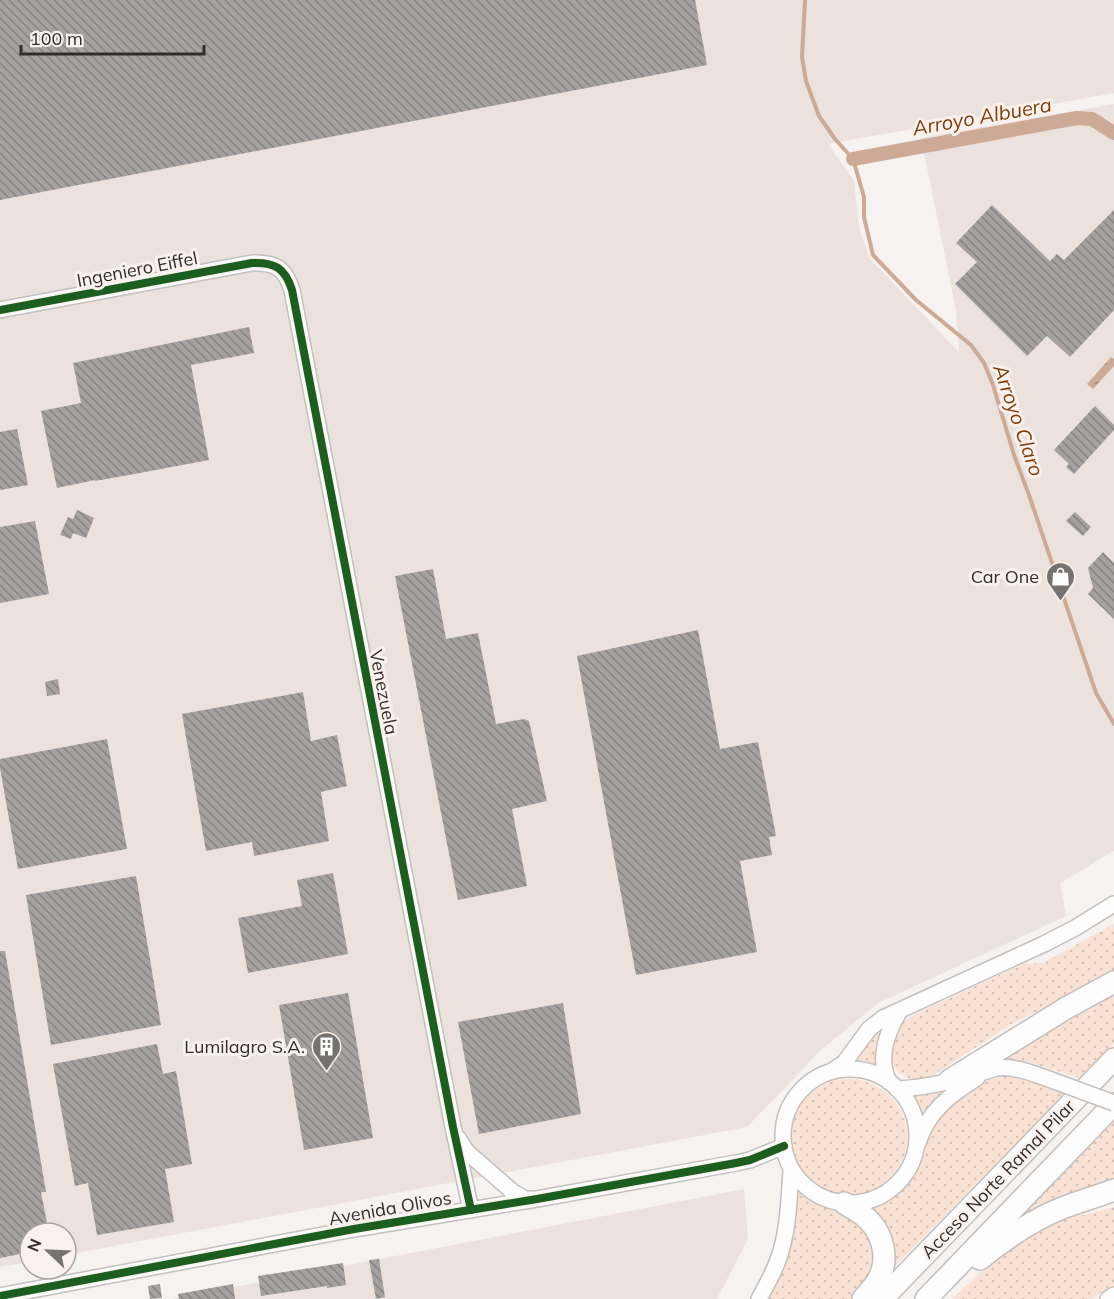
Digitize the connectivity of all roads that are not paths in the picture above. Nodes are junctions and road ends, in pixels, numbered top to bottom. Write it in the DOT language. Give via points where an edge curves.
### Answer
graph roads {
  1 [pos="279,267"];
  2 [pos="0,310"];
  3 [pos="1114,904"];
  4 [pos="1114,982"];
  5 [pos="899,1012"];
  6 [pos="1114,1059"];
  7 [pos="831,1071"];
  8 [pos="986,1072"];
  9 [pos="950,1080"];
  10 [pos="893,1085"];
  11 [pos="1114,1103"];
  12 [pos="453,1127"];
  13 [pos="784,1146"];
  14 [pos="915,1151"];
  15 [pos="791,1171"];
  16 [pos="1114,1190"];
  17 [pos="537,1199"];
  18 [pos="844,1203"];
  19 [pos="471,1210"];
  20 [pos="1114,1295"];
  21 [pos="0,1296"];
  22 [pos="759,1299"];
  23 [pos="863,1299"];
  24 [pos="882,1299"];
  25 [pos="926,1299"];
  26 [pos="932,1299"];
  27 [pos="1108,1299"];
  1 -- 2 [label="street, Ingeniero Eiffel" via="266,262 252,263"];
  1 -- 12 [label="street, Venezuela" via="292,290"];
  3 -- 5 [label="street" via="1044,944"];
  4 -- 9 [label="highway"];
  5 -- 7 [label="street" via="875,1023 844,1063"];
  5 -- 10 [label="street" via="886,1037 884,1053 886,1074"];
  6 -- 24 [label="highway, Acceso Norte Ramal Pilar"];
  7 -- 10 [label="street" via="865,1070"];
  7 -- 13 [label="street" via="809,1083 790,1107 784,1125"];
  8 -- 9 [label="street"];
  8 -- 11 [label="street, bridge" via="1005,1067 1024,1070"];
  8 -- 14 [label="street" via="939,1107 925,1124"];
  9 -- 10 [label="street" via="909,1089"];
  10 -- 14 [label="street" via="914,1118"];
  11 -- 25 [label="highway, Acceso Norte Ramal Pilar"];
  12 -- 17 [label="street" via="467,1152 513,1192 525,1199"];
  12 -- 19 [label="street, Venezuela"];
  13 -- 15 [label="street"];
  13 -- 17 [label="street, Avenida Olivos" via="743,1161"];
  14 -- 18 [label="street" via="910,1166 889,1190 860,1203"];
  15 -- 18 [label="street" via="820,1197"];
  15 -- 22 [label="street" via="782,1248"];
  16 -- 26 [label="highway" via="1064,1207 1012,1234"];
  17 -- 19 [label="street, Avenida Olivos"];
  18 -- 23 [label="highway" via="865,1217 883,1245 883,1270"];
  19 -- 21 [label="street, Avenida Olivos"];
  20 -- 27 [label="street"];
}
